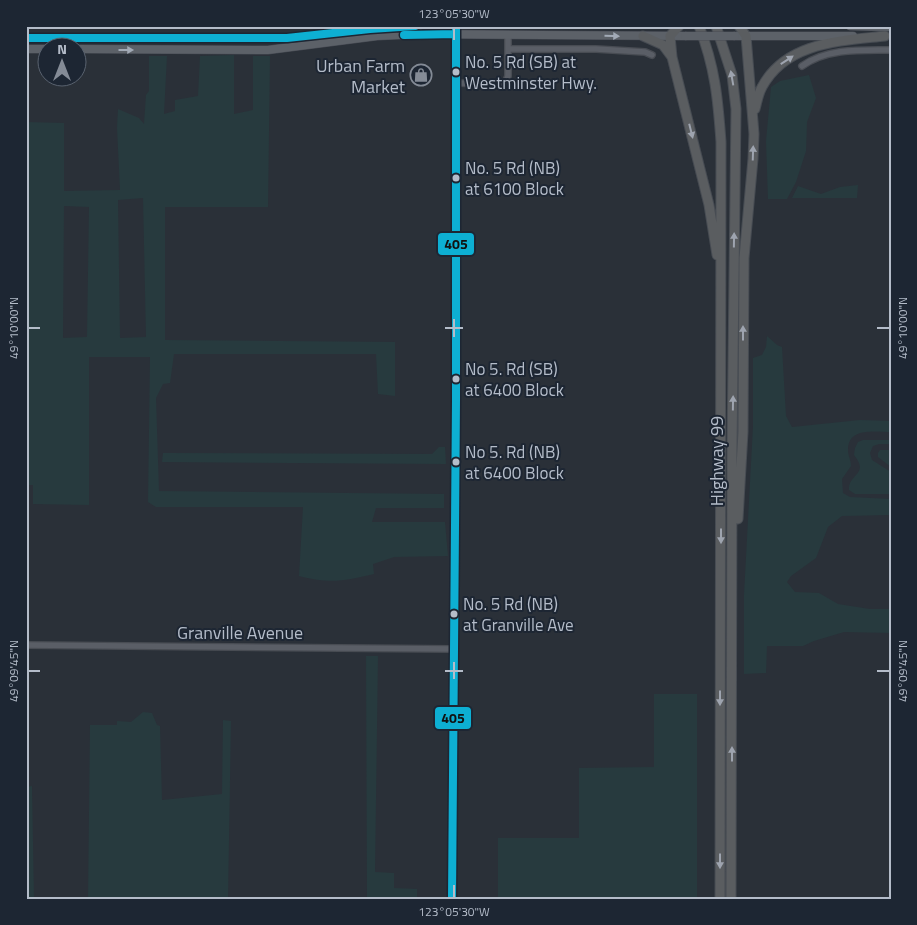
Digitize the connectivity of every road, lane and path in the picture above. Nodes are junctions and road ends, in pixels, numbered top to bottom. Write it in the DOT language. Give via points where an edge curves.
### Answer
graph roads {
  1 [pos="419,26"];
  2 [pos="679,26"];
  3 [pos="699,26"];
  4 [pos="716,26"];
  5 [pos="739,26"];
  6 [pos="850,26"];
  7 [pos="891,27"];
  8 [pos="456,30"];
  9 [pos="508,34"];
  10 [pos="643,36"];
  11 [pos="670,36"];
  12 [pos="746,36"];
  13 [pos="888,36"];
  14 [pos="26,38"];
  15 [pos="88,49"];
  16 [pos="509,49"];
  17 [pos="891,50"];
  18 [pos="652,55"];
  19 [pos="672,57"];
  20 [pos="802,66"];
  21 [pos="456,83"];
  22 [pos="753,114"];
  23 [pos="721,272"];
  24 [pos="733,556"];
  25 [pos="26,645"];
  26 [pos="454,649"];
  27 [pos="452,899"];
  28 [pos="720,899"];
  29 [pos="731,899"];
  1 -- 14 [label="main road" via="287,38"];
  2 -- 11 [label="highway"];
  3 -- 23 [label="highway, Highway 99" via="718,93"];
  24 -- 4 [label="highway, Highway 99, one-way" via="736,109 732,75"];
  5 -- 12 [label="highway"];
  6 -- 7 [label="main road"];
  8 -- 9 [label="main road"];
  15 -- 8 [label="main road, one-way" via="268,50"];
  8 -- 21 [label="main road"];
  9 -- 10 [label="main road, one-way"];
  9 -- 16 [label="street"];
  10 -- 11 [label="main road"];
  10 -- 19 [label="highway" via="663,45"];
  11 -- 12 [label="main road, bridge"];
  11 -- 19 [label="highway"];
  12 -- 13 [label="main road"];
  12 -- 22 [label="highway"];
  22 -- 13 [label="highway, one-way" via="761,88 771,73 793,56 829,43"];
  16 -- 18 [label="street" via="596,49"];
  16 -- 21 [label="street" via="508,76 504,83"];
  17 -- 20 [label="street" via="841,52 811,59"];
  19 -- 23 [label="highway, one-way" via="709,205"];
  21 -- 26 [label="main road"];
  24 -- 22 [label="highway, one-way" via="738,528 744,432 744,258 753,159"];
  23 -- 28 [label="highway, Highway 99, one-way"];
  29 -- 24 [label="highway, Highway 99, one-way"];
  25 -- 26 [label="street, Granville Avenue"];
  26 -- 27 [label="main road"];
}
